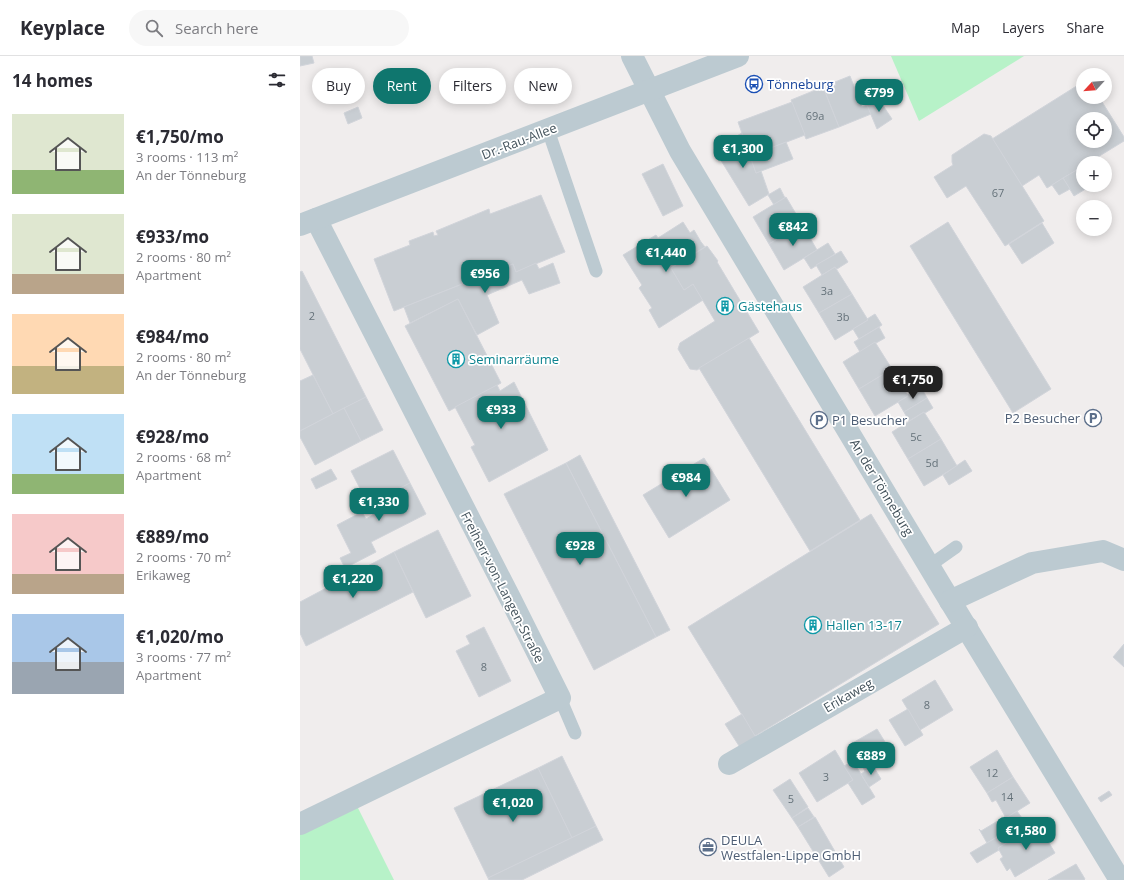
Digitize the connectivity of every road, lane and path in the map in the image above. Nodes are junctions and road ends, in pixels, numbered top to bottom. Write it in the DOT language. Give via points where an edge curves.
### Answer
graph roads {
  1 [pos="632,56"];
  2 [pos="738,56"];
  3 [pos="650,91"];
  4 [pos="548,130"];
  5 [pos="308,222"];
  6 [pos="596,271"];
  7 [pos="956,547"];
  8 [pos="1124,560"];
  9 [pos="928,566"];
  10 [pos="950,602"];
  11 [pos="967,627"];
  12 [pos="560,698"];
  13 [pos="575,733"];
  14 [pos="729,764"];
  15 [pos="300,824"];
  16 [pos="1120,880"];
  1 -- 3 [label="street, An der Tönneburg"];
  2 -- 3 [label="street, Dr.-Rau-Allee"];
  3 -- 4 [label="street, Dr.-Rau-Allee"];
  3 -- 9 [label="street, An der Tönneburg" via="680,151"];
  4 -- 5 [label="street, Dr.-Rau-Allee"];
  4 -- 6 [label="lane"];
  5 -- 12 [label="street, Freiherr-von-Langen-Straße" via="511,600"];
  7 -- 9 [label="lane"];
  8 -- 10 [label="street" via="1103,551 1032,563"];
  9 -- 10 [label="street, An der Tönneburg"];
  10 -- 11 [label="street, An der Tönneburg"];
  11 -- 14 [label="street, Erikaweg"];
  11 -- 16 [label="street, An der Tönneburg"];
  12 -- 13 [label="lane"];
  12 -- 15 [label="street"];
}
